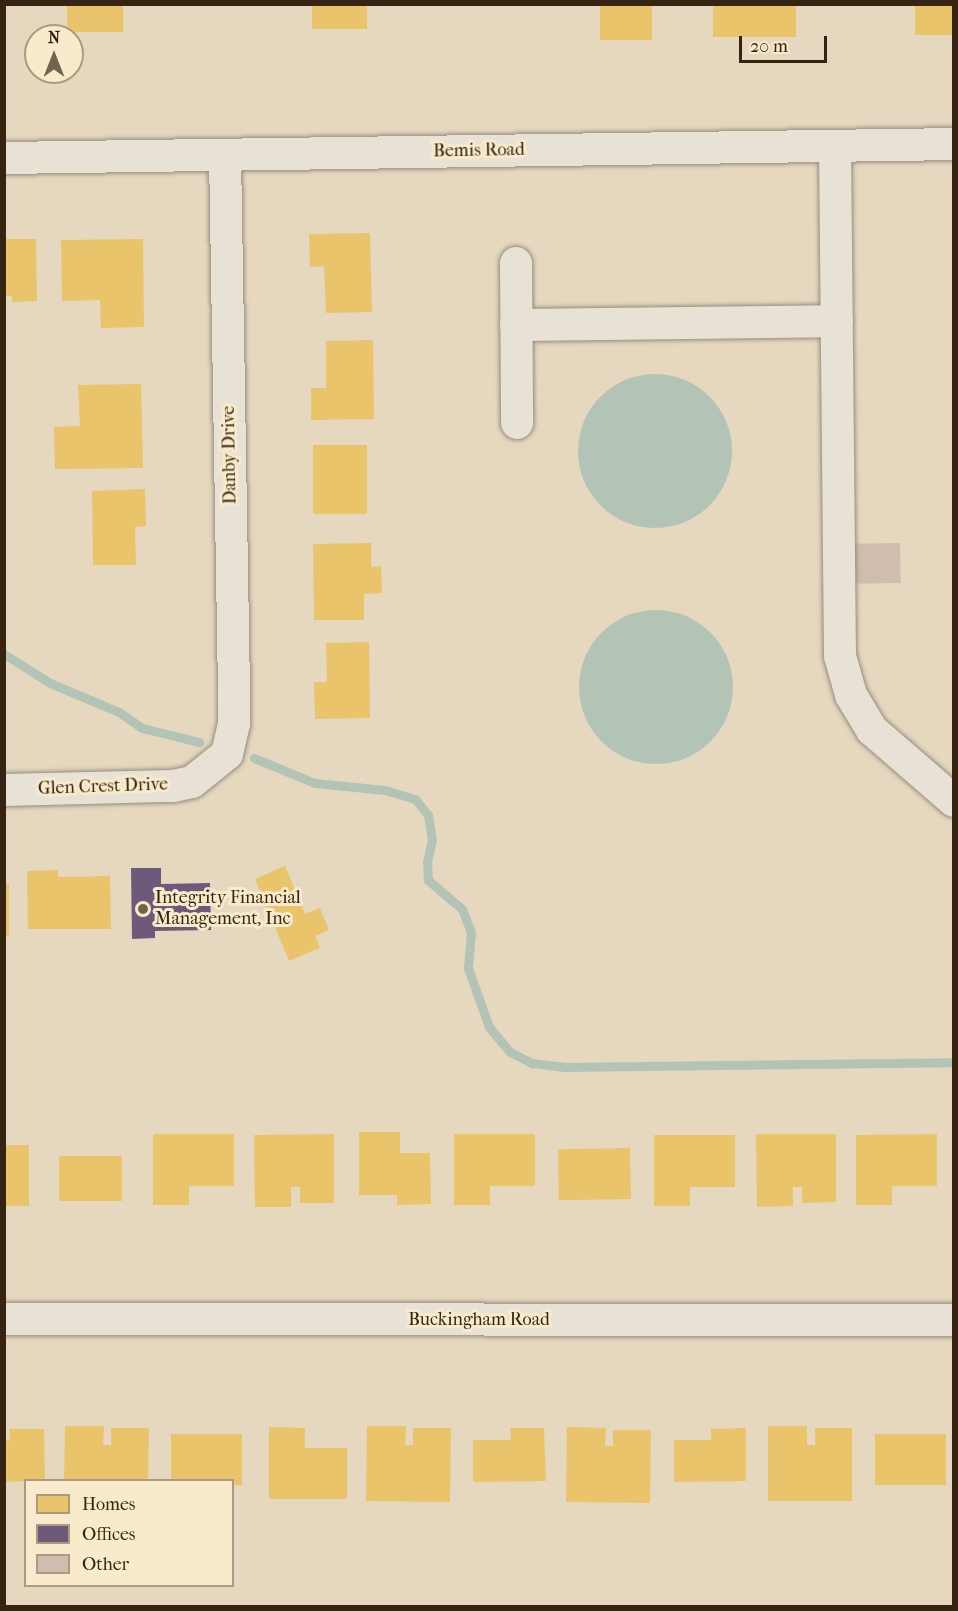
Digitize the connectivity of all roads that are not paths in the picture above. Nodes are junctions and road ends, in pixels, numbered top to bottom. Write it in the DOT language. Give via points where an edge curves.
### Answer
graph roads {
  1 [pos="954,144"];
  2 [pos="835,146"];
  3 [pos="225,155"];
  4 [pos="4,158"];
  5 [pos="516,263"];
  6 [pos="837,321"];
  7 [pos="516,325"];
  8 [pos="518,423"];
  9 [pos="227,754"];
  10 [pos="4,790"];
  11 [pos="954,801"];
  12 [pos="4,1319"];
  13 [pos="954,1320"];
  1 -- 2 [label="street, Bemis Road"];
  2 -- 3 [label="street, Bemis Road"];
  2 -- 6 [label="street"];
  3 -- 4 [label="street, Bemis Road"];
  3 -- 9 [label="street, Danby Drive" via="234,691 234,724"];
  5 -- 7 [label="street"];
  6 -- 7 [label="street"];
  6 -- 11 [label="street" via="840,656 851,695 872,730"];
  7 -- 8 [label="street"];
  9 -- 10 [label="street, Glen Crest Drive" via="192,782 173,786"];
  12 -- 13 [label="street, Buckingham Road"];
}
